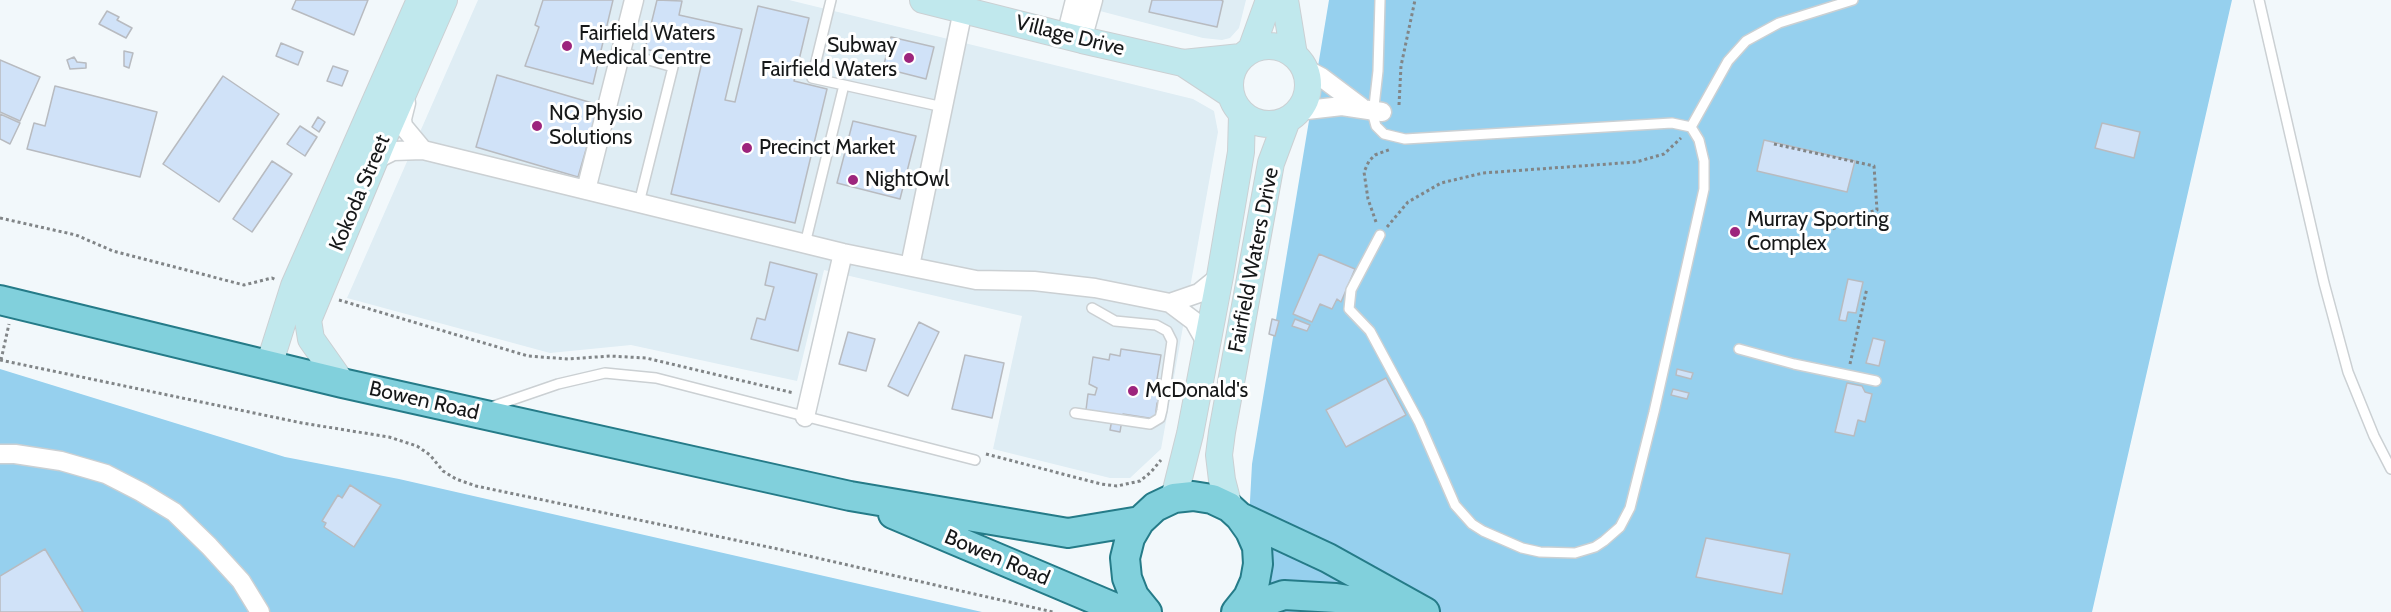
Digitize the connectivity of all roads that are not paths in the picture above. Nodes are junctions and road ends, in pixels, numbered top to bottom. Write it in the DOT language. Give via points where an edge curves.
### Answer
graph roads {
  1 [pos="420,0"];
  2 [pos="444,0"];
  3 [pos="634,0"];
  4 [pos="831,0"];
  5 [pos="924,0"];
  6 [pos="1075,0"];
  7 [pos="1093,0"];
  8 [pos="1269,0"];
  9 [pos="1285,0"];
  10 [pos="1380,0"];
  11 [pos="1853,0"];
  12 [pos="2259,0"];
  13 [pos="963,9"];
  14 [pos="1074,38"];
  15 [pos="621,52"];
  16 [pos="1246,54"];
  17 [pos="418,59"];
  18 [pos="1299,62"];
  19 [pos="1183,63"];
  20 [pos="844,85"];
  21 [pos="374,102"];
  22 [pos="1236,104"];
  23 [pos="943,106"];
  24 [pos="1372,110"];
  25 [pos="1293,116"];
  26 [pos="1691,127"];
  27 [pos="423,150"];
  28 [pos="375,160"];
  29 [pos="586,190"];
  30 [pos="639,203"];
  31 [pos="1380,235"];
  32 [pos="805,244"];
  33 [pos="843,253"];
  34 [pos="910,266"];
  35 [pos="1221,276"];
  36 [pos="306,290"];
  37 [pos="7,302"];
  38 [pos="1170,303"];
  39 [pos="1092,308"];
  40 [pos="1207,344"];
  41 [pos="1739,350"];
  42 [pos="269,365"];
  43 [pos="1876,381"];
  44 [pos="342,383"];
  45 [pos="474,412"];
  46 [pos="1075,413"];
  47 [pos="805,417"];
  48 [pos="0,454"];
  49 [pos="976,455"];
  50 [pos="2391,469"];
  51 [pos="850,496"];
  52 [pos="1174,498"];
  53 [pos="1235,512"];
  54 [pos="1140,521"];
  55 [pos="1236,611"];
  56 [pos="260,612"];
  57 [pos="1147,612"];
  58 [pos="1425,612"];
  1 -- 21 [label="street, Kokoda Street"];
  2 -- 17 [label="street, Kokoda Street"];
  3 -- 15 [label="street"];
  4 -- 20 [label="lane" via="812,78"];
  5 -- 13 [label="street, Village Drive"];
  6 -- 14 [label="street"];
  7 -- 14 [label="street"];
  8 -- 16 [label="street"];
  9 -- 18 [label="street"];
  10 -- 24 [label="lane" via="1378,71"];
  11 -- 26 [label="lane" via="1779,23 1746,41 1728,61"];
  12 -- 50 [label="lane" via="2348,372"];
  13 -- 14 [label="street, Village Drive"];
  13 -- 23 [label="street"];
  14 -- 19 [label="street, Village Drive"];
  15 -- 29 [label="street"];
  15 -- 30 [label="lane" via="673,67"];
  16 -- 18 [label="street" via="1274,46"];
  16 -- 19 [label="street, Village Drive"];
  16 -- 22 [label="street" via="1233,68 1229,81"];
  17 -- 21 [label="street" via="386,99"];
  17 -- 27 [label="street" via="418,76 402,118 405,130"];
  17 -- 28 [label="street, Kokoda Street"];
  18 -- 24 [label="street"];
  18 -- 25 [label="street" via="1308,90"];
  19 -- 22 [label="street, Village Drive"];
  20 -- 23 [label="lane"];
  20 -- 32 [label="lane"];
  21 -- 36 [label="street, Kokoda Street"];
  22 -- 25 [label="street" via="1252,121 1263,124 1276,124"];
  22 -- 35 [label="street, Fairfield Waters Drive" via="1241,152"];
  23 -- 34 [label="street"];
  24 -- 25 [label="street" via="1342,106"];
  24 -- 26 [label="lane" via="1384,134 1404,138 1659,123"];
  25 -- 53 [label="street, Fairfield Waters Drive" via="1271,163 1222,432 1222,480"];
  26 -- 31 [label="lane" via="1703,150 1704,189 1654,412 1625,518 1613,535 1586,551 1557,554 1522,548 1472,524 1455,505 1419,422 1370,331 1349,309 1351,290"];
  27 -- 28 [label="street" via="393,151"];
  27 -- 29 [label="street"];
  28 -- 36 [label="street, Kokoda Street"];
  29 -- 30 [label="street"];
  30 -- 32 [label="street"];
  32 -- 33 [label="street"];
  33 -- 34 [label="street"];
  33 -- 47 [label="street"];
  34 -- 38 [label="street" via="976,280 1095,288"];
  35 -- 38 [label="street" via="1199,293"];
  35 -- 40 [label="street, Fairfield Waters Drive"];
  36 -- 42 [label="street, Kokoda Street"];
  36 -- 44 [label="street, Kokoda Street" via="311,339"];
  37 -- 42 [label="main road, Bowen Road"];
  38 -- 40 [label="street" via="1194,321"];
  39 -- 46 [label="lane" via="1115,321 1147,323 1167,332 1172,341 1162,411 1158,421 1147,424"];
  40 -- 52 [label="street, Fairfield Waters Drive"];
  41 -- 43 [label="lane"];
  42 -- 44 [label="main road, Bowen Road"];
  44 -- 45 [label="main road, Bowen Road"];
  45 -- 47 [label="lane" via="605,373 656,378"];
  45 -- 51 [label="main road, Bowen Road"];
  47 -- 49 [label="lane"];
  48 -- 56 [label="street" via="61,461 106,474 141,492 174,513 209,546 241,581"];
  51 -- 54 [label="main road, Bowen Road" via="1068,533"];
  51 -- 57 [label="main road, Bowen Road" via="1113,607"];
  52 -- 53 [label="main road" via="1212,499"];
  52 -- 54 [label="main road, Bowen Road" via="1155,507"];
  53 -- 55 [label="main road" via="1250,531 1257,547 1258,564 1256,581"];
  53 -- 58 [label="main road"];
  54 -- 57 [label="main road, Bowen Road" via="1125,558 1134,596"];
  55 -- 58 [label="main road" via="1284,595 1336,598"];
}
